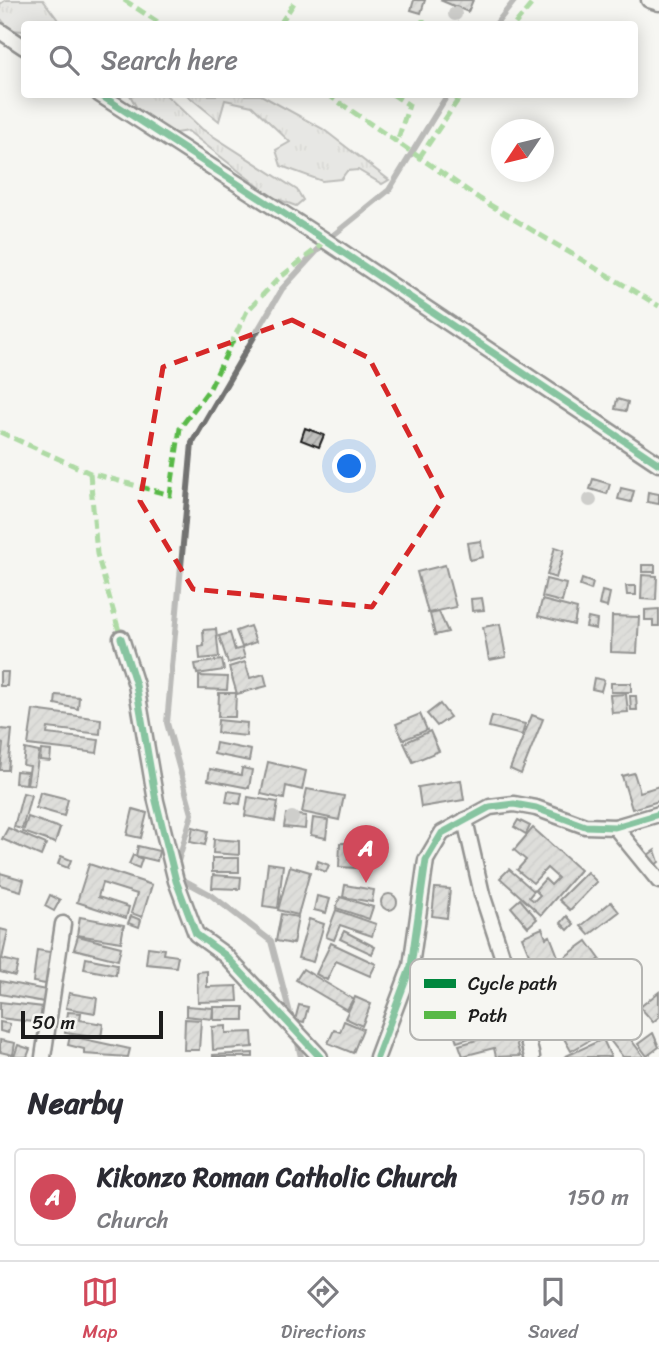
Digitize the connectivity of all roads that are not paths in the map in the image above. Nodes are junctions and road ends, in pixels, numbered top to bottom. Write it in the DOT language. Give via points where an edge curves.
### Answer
graph roads {
  1 [pos="649,0"];
  2 [pos="659,3"];
  3 [pos="0,31"];
  4 [pos="21,45"];
  5 [pos="105,98"];
  6 [pos="659,464"];
  7 [pos="121,638"];
  8 [pos="659,814"];
  9 [pos="465,820"];
  10 [pos="615,827"];
  11 [pos="659,881"];
  12 [pos="63,924"];
  13 [pos="412,959"];
  14 [pos="503,959"];
  15 [pos="410,969"];
  16 [pos="43,1057"];
  17 [pos="320,1057"];
  18 [pos="377,1057"];
  1 -- 2 [label="street"];
  3 -- 4 [label="street"];
  5 -- 6 [label="street"];
  7 -- 17 [label="street" via="136,685 156,801 176,881 196,934 225,955"];
  8 -- 10 [label="street"];
  9 -- 10 [label="street" via="490,807 514,804 585,827"];
  9 -- 13 [label="street" via="442,833 426,860"];
  9 -- 14 [label="street"];
  10 -- 11 [label="street"];
  12 -- 16 [label="street"];
  15 -- 18 [label="street"];
}
